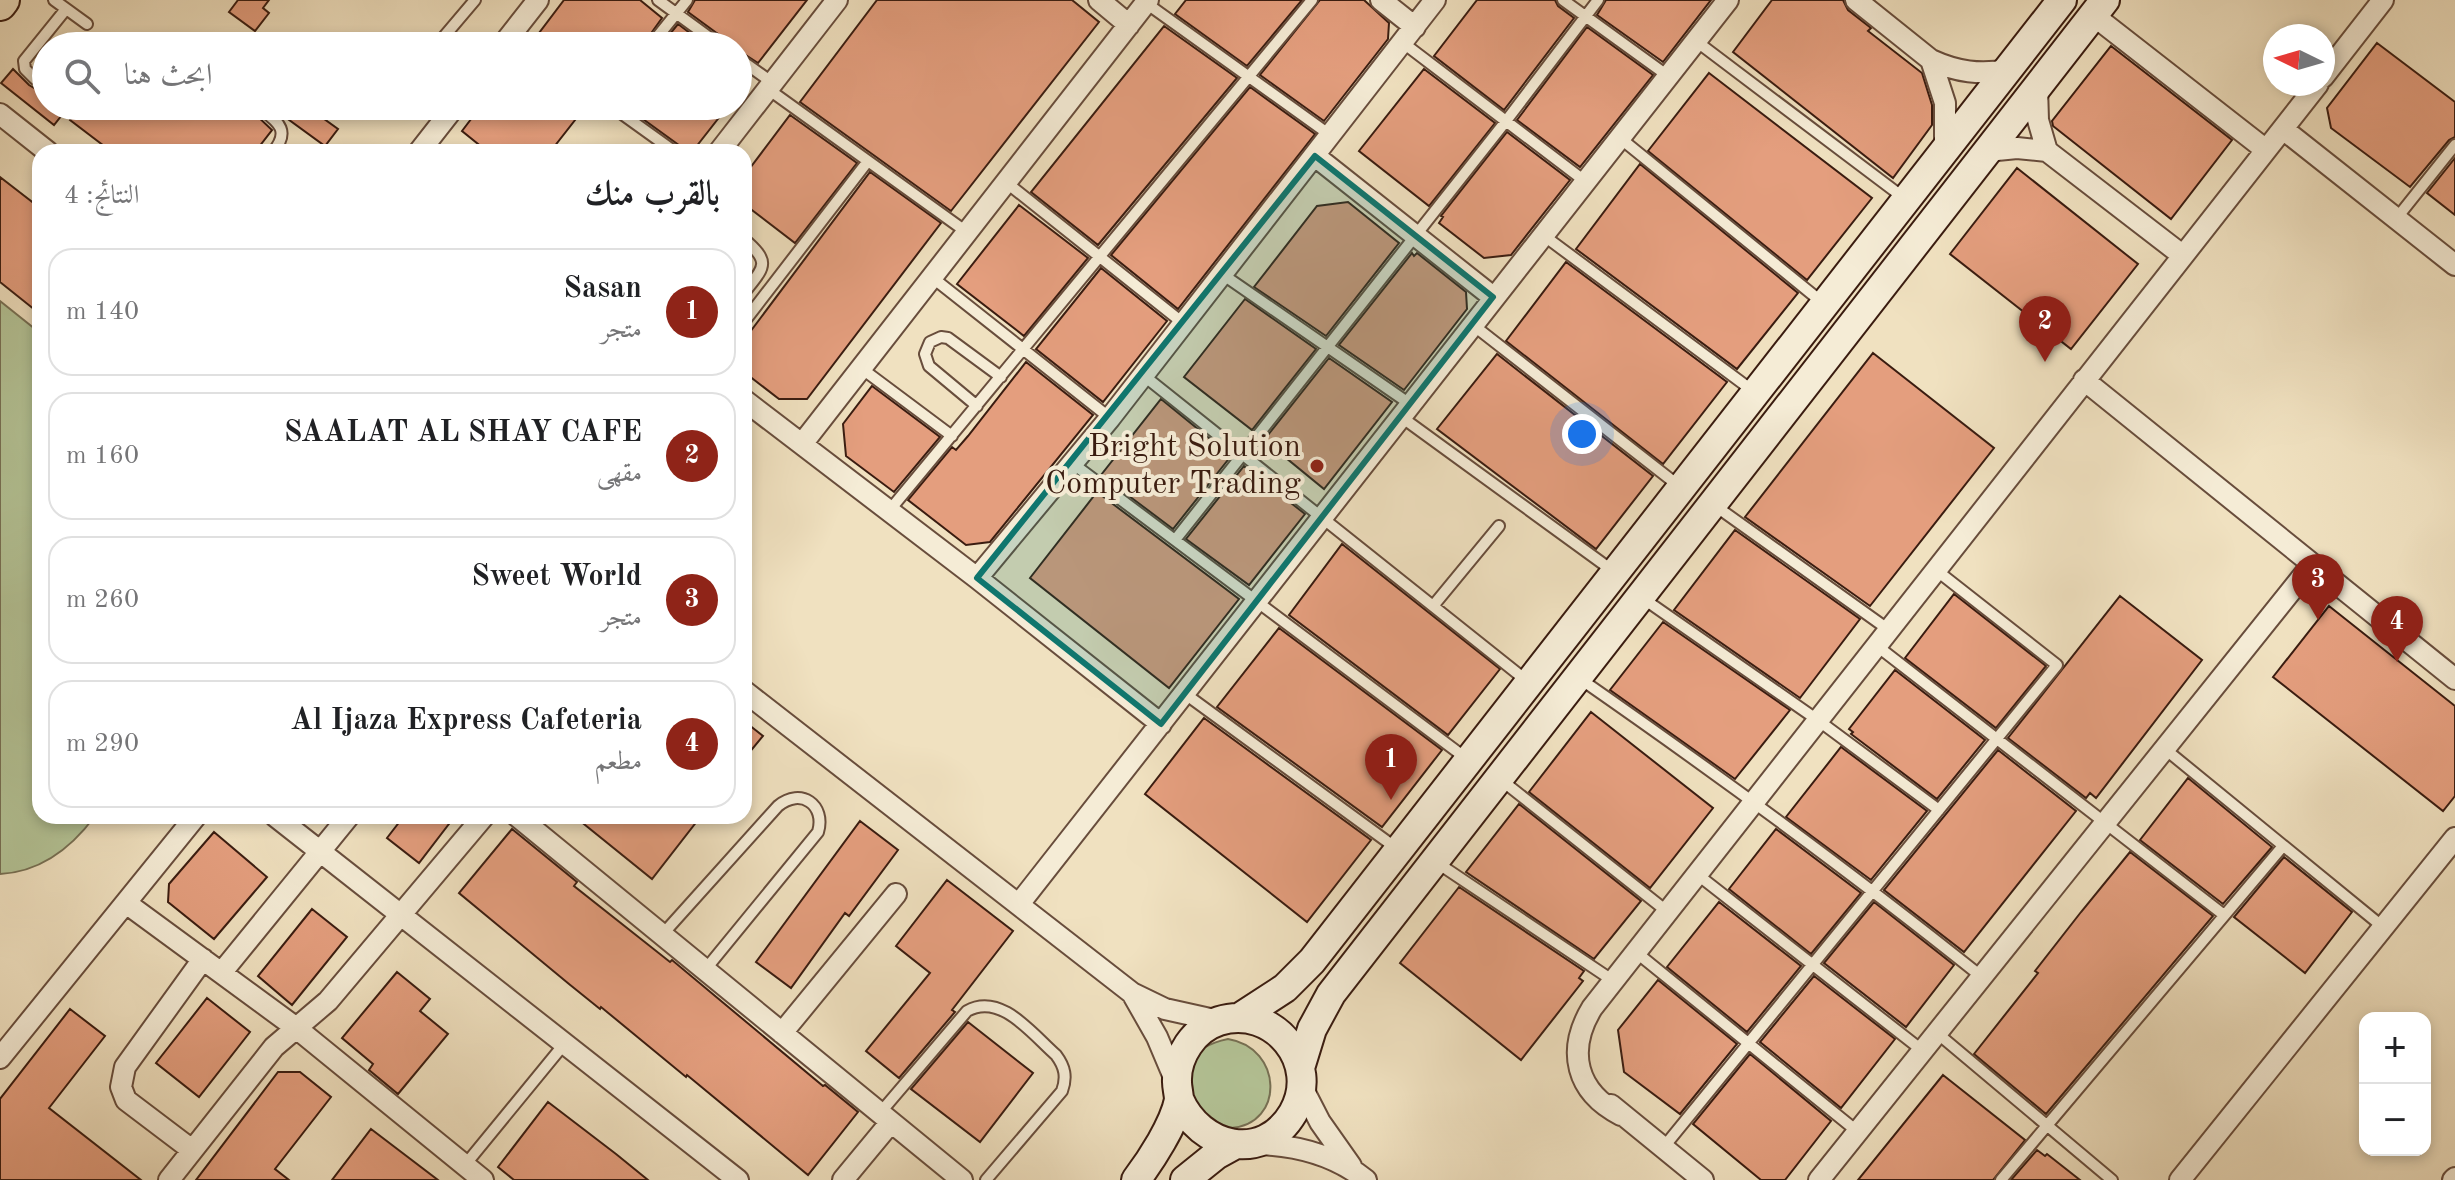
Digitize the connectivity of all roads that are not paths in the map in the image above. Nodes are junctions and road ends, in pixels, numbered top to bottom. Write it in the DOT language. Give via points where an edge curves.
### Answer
graph roads {
  1 [pos="54,0"];
  2 [pos="475,0"];
  3 [pos="538,0"];
  4 [pos="658,0"];
  5 [pos="687,0"];
  6 [pos="837,0"];
  7 [pos="1099,0"];
  8 [pos="1312,0"];
  9 [pos="1381,0"];
  10 [pos="1435,0"];
  11 [pos="1563,0"];
  12 [pos="1598,0"];
  13 [pos="1728,0"];
  14 [pos="1856,0"];
  15 [pos="2062,0"];
  16 [pos="2383,0"];
  17 [pos="1147,1"];
  18 [pos="2099,8"];
  19 [pos="66,9"];
  20 [pos="676,13"];
  21 [pos="1585,16"];
  22 [pos="87,24"];
  23 [pos="1129,25"];
  24 [pos="47,32"];
  25 [pos="448,32"];
  26 [pos="519,32"];
  27 [pos="661,32"];
  28 [pos="702,32"];
  29 [pos="1408,34"];
  30 [pos="1696,41"];
  31 [pos="32,51"];
  32 [pos="1931,60"];
  33 [pos="2335,62"];
  34 [pos="752,70"];
  35 [pos="2008,70"];
  36 [pos="32,76"];
  37 [pos="1249,76"];
  38 [pos="1668,76"];
  39 [pos="770,86"];
  40 [pos="2037,87"];
  41 [pos="2309,96"];
  42 [pos="752,109"];
  43 [pos="0,114"];
  44 [pos="276,120"];
  45 [pos="444,120"];
  46 [pos="630,120"];
  47 [pos="744,120"];
  48 [pos="1506,121"];
  49 [pos="2283,129"];
  50 [pos="1330,135"];
  51 [pos="1620,138"];
  52 [pos="38,144"];
  53 [pos="279,144"];
  54 [pos="425,144"];
  55 [pos="664,144"];
  56 [pos="725,144"];
  57 [pos="2455,145"];
  58 [pos="1945,148"];
  59 [pos="2266,150"];
  60 [pos="1987,151"];
  61 [pos="2047,151"];
  62 [pos="1315,156"];
  63 [pos="868,161"];
  64 [pos="1586,182"];
  65 [pos="1007,183"];
  66 [pos="1905,199"];
  67 [pos="2396,219"];
  68 [pos="968,233"];
  69 [pos="1543,235"];
  70 [pos="1416,236"];
  71 [pos="752,246"];
  72 [pos="2182,255"];
  73 [pos="1100,257"];
  74 [pos="2455,265"];
  75 [pos="1222,274"];
  76 [pos="933,278"];
  77 [pos="752,283"];
  78 [pos="1493,297"];
  79 [pos="1824,304"];
  80 [pos="752,312"];
  81 [pos="1183,323"];
  82 [pos="1473,325"];
  83 [pos="1328,347"];
  84 [pos="1023,349"];
  85 [pos="861,368"];
  86 [pos="1143,375"];
  87 [pos="1001,377"];
  88 [pos="2084,380"];
  89 [pos="1755,392"];
  90 [pos="752,406"];
  91 [pos="977,406"];
  92 [pos="1405,410"];
  93 [pos="1110,418"];
  94 [pos="952,436"];
  95 [pos="802,444"];
  96 [pos="1243,454"];
  97 [pos="1072,463"];
  98 [pos="1677,493"];
  99 [pos="1712,504"];
  100 [pos="889,511"];
  101 [pos="1321,517"];
  102 [pos="1499,526"];
  103 [pos="1175,540"];
  104 [pos="2311,566"];
  105 [pos="1936,570"];
  106 [pos="1615,572"];
  107 [pos="977,578"];
  108 [pos="1639,596"];
  109 [pos="1256,601"];
  110 [pos="1433,606"];
  111 [pos="1883,638"];
  112 [pos="1577,677"];
  113 [pos="2455,679"];
  114 [pos="1529,682"];
  115 [pos="1184,693"];
  116 [pos="752,697"];
  117 [pos="1819,721"];
  118 [pos="1161,724"];
  119 [pos="1997,739"];
  120 [pos="2165,749"];
  121 [pos="1468,760"];
  122 [pos="1498,778"];
  123 [pos="1756,802"];
  124 [pos="1939,810"];
  125 [pos="2105,823"];
  126 [pos="190,824"];
  127 [pos="285,824"];
  128 [pos="342,824"];
  129 [pos="477,824"];
  130 [pos="527,824"];
  131 [pos="2455,838"];
  132 [pos="2283,846"];
  133 [pos="1398,850"];
  134 [pos="320,851"];
  135 [pos="1435,861"];
  136 [pos="1698,875"];
  137 [pos="1873,890"];
  138 [pos="896,894"];
  139 [pos="126,903"];
  140 [pos="1019,904"];
  141 [pos="1669,913"];
  142 [pos="402,915"];
  143 [pos="2224,915"];
  144 [pos="2383,927"];
  145 [pos="662,935"];
  146 [pos="1637,953"];
  147 [pos="203,959"];
  148 [pos="1813,965"];
  149 [pos="705,970"];
  150 [pos="222,972"];
  151 [pos="1982,977"];
  152 [pos="1609,989"];
  153 [pos="1132,993"];
  154 [pos="1229,1020"];
  155 [pos="295,1027"];
  156 [pos="782,1033"];
  157 [pos="1937,1033"];
  158 [pos="565,1043"];
  159 [pos="1749,1043"];
  160 [pos="1923,1051"];
  161 [pos="0,1058"];
  162 [pos="1301,1077"];
  163 [pos="1178,1091"];
  164 [pos="885,1117"];
  165 [pos="2047,1125"];
  166 [pos="1858,1132"];
  167 [pos="1242,1144"];
  168 [pos="1663,1148"];
  169 [pos="192,1150"];
  170 [pos="465,1165"];
  171 [pos="1361,1176"];
  172 [pos="169,1180"];
  173 [pos="483,1180"];
  174 [pos="737,1180"];
  175 [pos="843,1180"];
  176 [pos="962,1180"];
  177 [pos="986,1180"];
  178 [pos="1136,1180"];
  179 [pos="1185,1180"];
  180 [pos="1703,1180"];
  181 [pos="1819,1180"];
  182 [pos="2001,1180"];
  183 [pos="2112,1180"];
  184 [pos="2180,1180"];
  1 -- 19 [label="lane"];
  2 -- 25 [label="lane"];
  3 -- 26 [label="street"];
  4 -- 20 [label="lane"];
  5 -- 20 [label="lane"];
  6 -- 39 [label="street"];
  7 -- 23 [label="street"];
  8 -- 37 [label="lane"];
  9 -- 29 [label="street"];
  10 -- 29 [label="street"];
  11 -- 21 [label="lane"];
  12 -- 21 [label="lane"];
  13 -- 30 [label="street"];
  14 -- 32 [label="street"];
  15 -- 35 [label="main road"];
  16 -- 33 [label="street"];
  17 -- 23 [label="street"];
  17 -- 37 [label="lane"];
  18 -- 40 [label="main road"];
  18 -- 59 [label="street"];
  19 -- 22 [label="lane"];
  19 -- 24 [label="lane"];
  20 -- 27 [label="lane"];
  20 -- 28 [label="lane"];
  21 -- 38 [label="lane"];
  21 -- 48 [label="lane"];
  23 -- 65 [label="street"];
  29 -- 48 [label="lane"];
  29 -- 50 [label="street"];
  30 -- 38 [label="street"];
  30 -- 66 [label="lane"];
  31 -- 36 [label="lane" via="24,61"];
  32 -- 35 [label="street" via="1968,73"];
  32 -- 58 [label="street" via="1945,103"];
  34 -- 39 [label="lane"];
  35 -- 58 [label="main road"];
  37 -- 50 [label="lane"];
  37 -- 73 [label="lane"];
  38 -- 51 [label="street"];
  39 -- 42 [label="street"];
  39 -- 63 [label="lane"];
  40 -- 60 [label="main road"];
  40 -- 61 [label="street" via="2038,120"];
  41 -- 49 [label="street"];
  43 -- 52 [label="street"];
  44 -- 53 [label="lane" via="282,131"];
  45 -- 54 [label="street"];
  46 -- 55 [label="lane"];
  47 -- 56 [label="street"];
  48 -- 64 [label="lane"];
  48 -- 70 [label="lane"];
  49 -- 59 [label="street"];
  49 -- 67 [label="street"];
  50 -- 62 [label="street"];
  51 -- 64 [label="street"];
  51 -- 79 [label="lane"];
  57 -- 67 [label="lane"];
  58 -- 66 [label="main road"];
  59 -- 72 [label="street"];
  60 -- 61 [label="street"];
  60 -- 99 [label="main road"];
  61 -- 72 [label="street"];
  62 -- 70 [label="street"];
  62 -- 75 [label="street"];
  63 -- 68 [label="lane"];
  63 -- 80 [label="lane"];
  64 -- 69 [label="street"];
  65 -- 68 [label="street"];
  65 -- 73 [label="lane"];
  66 -- 79 [label="main road"];
  67 -- 74 [label="street"];
  68 -- 76 [label="street"];
  69 -- 78 [label="street"];
  69 -- 89 [label="lane"];
  70 -- 78 [label="street"];
  70 -- 83 [label="lane"];
  71 -- 77 [label="lane" via="764,263"];
  72 -- 88 [label="street"];
  73 -- 81 [label="lane"];
  73 -- 84 [label="lane"];
  75 -- 81 [label="street"];
  75 -- 83 [label="lane"];
  76 -- 84 [label="lane"];
  76 -- 85 [label="street"];
  78 -- 82 [label="street"];
  79 -- 89 [label="main road"];
  81 -- 86 [label="street"];
  82 -- 92 [label="street"];
  82 -- 98 [label="lane"];
  83 -- 92 [label="lane"];
  83 -- 96 [label="lane"];
  84 -- 87 [label="lane"];
  84 -- 93 [label="lane"];
  85 -- 94 [label="lane"];
  85 -- 95 [label="street"];
  86 -- 93 [label="street"];
  86 -- 96 [label="lane"];
  87 -- 91 [label="lane"];
  87 -- 91 [label="lane" via="948,338 930,342 925,354 929,366"];
  88 -- 104 [label="street"];
  88 -- 105 [label="street"];
  89 -- 98 [label="main road"];
  90 -- 95 [label="street"];
  91 -- 94 [label="lane"];
  92 -- 101 [label="street"];
  92 -- 106 [label="lane"];
  93 -- 97 [label="street"];
  94 -- 100 [label="lane"];
  95 -- 100 [label="street"];
  96 -- 101 [label="lane"];
  96 -- 103 [label="lane"];
  97 -- 103 [label="lane"];
  97 -- 107 [label="street"];
  98 -- 106 [label="main road"];
  98 -- 108 [label="main road" via="1666,531 1631,576"];
  99 -- 108 [label="main road"];
  99 -- 111 [label="lane"];
  100 -- 107 [label="street"];
  101 -- 109 [label="street"];
  101 -- 110 [label="lane"];
  102 -- 110 [label="lane"];
  103 -- 109 [label="lane"];
  104 -- 113 [label="street"];
  104 -- 120 [label="street"];
  105 -- 111 [label="street"];
  105 -- 119 [label="lane" via="2057,665"];
  106 -- 114 [label="main road"];
  107 -- 118 [label="street"];
  108 -- 112 [label="main road"];
  108 -- 117 [label="lane"];
  109 -- 115 [label="street"];
  109 -- 121 [label="lane"];
  110 -- 114 [label="lane"];
  111 -- 117 [label="street"];
  111 -- 119 [label="lane"];
  112 -- 122 [label="main road"];
  112 -- 123 [label="lane"];
  114 -- 121 [label="main road"];
  115 -- 118 [label="street"];
  115 -- 133 [label="lane"];
  116 -- 140 [label="street"];
  117 -- 123 [label="street"];
  117 -- 124 [label="lane"];
  118 -- 140 [label="street"];
  119 -- 124 [label="lane"];
  119 -- 125 [label="lane"];
  120 -- 125 [label="street"];
  120 -- 132 [label="lane"];
  121 -- 133 [label="main road"];
  122 -- 135 [label="main road"];
  122 -- 141 [label="lane"];
  123 -- 136 [label="street"];
  123 -- 137 [label="lane"];
  124 -- 137 [label="lane"];
  125 -- 143 [label="lane"];
  125 -- 151 [label="street"];
  126 -- 139 [label="street"];
  127 -- 134 [label="street"];
  128 -- 134 [label="street"];
  129 -- 142 [label="street"];
  130 -- 145 [label="street"];
  131 -- 144 [label="street"];
  132 -- 143 [label="lane"];
  132 -- 144 [label="lane"];
  133 -- 154 [label="main road" via="1299,975 1271,999"];
  134 -- 142 [label="street"];
  134 -- 150 [label="street"];
  135 -- 152 [label="lane"];
  135 -- 162 [label="main road" via="1331,994 1312,1029"];
  136 -- 141 [label="street"];
  136 -- 148 [label="lane"];
  137 -- 148 [label="lane"];
  137 -- 151 [label="lane"];
  138 -- 156 [label="street"];
  139 -- 147 [label="street"];
  139 -- 161 [label="street"];
  140 -- 153 [label="street"];
  141 -- 146 [label="street"];
  142 -- 155 [label="street" via="328,1001"];
  142 -- 158 [label="street"];
  143 -- 165 [label="lane"];
  144 -- 184 [label="street"];
  145 -- 149 [label="street"];
  145 -- 149 [label="lane" via="786,799 806,798 814,804 821,823 818,832"];
  146 -- 152 [label="street"];
  146 -- 159 [label="lane"];
  147 -- 150 [label="street"];
  147 -- 169 [label="street" via="120,1080 126,1100"];
  148 -- 159 [label="lane"];
  148 -- 160 [label="lane"];
  149 -- 156 [label="street"];
  150 -- 155 [label="street"];
  151 -- 157 [label="street"];
  152 -- 168 [label="street" via="1593,1023 1592,1066 1603,1093 1621,1115"];
  153 -- 154 [label="street" via="1183,1014"];
  153 -- 163 [label="street"];
  154 -- 162 [label="main road" via="1253,1020 1279,1032"];
  154 -- 163 [label="main road" via="1193,1039 1183,1052"];
  155 -- 169 [label="street"];
  155 -- 170 [label="street"];
  156 -- 164 [label="street"];
  157 -- 160 [label="street"];
  157 -- 165 [label="lane"];
  158 -- 170 [label="lane"];
  158 -- 174 [label="street"];
  159 -- 166 [label="lane"];
  159 -- 168 [label="lane"];
  160 -- 166 [label="street"];
  162 -- 167 [label="main road" via="1299,1099 1285,1124 1262,1140"];
  162 -- 171 [label="street" via="1320,1122"];
  163 -- 167 [label="main road" via="1185,1113 1206,1135"];
  163 -- 178 [label="main road" via="1162,1138"];
  164 -- 175 [label="street"];
  164 -- 176 [label="street"];
  164 -- 177 [label="lane" via="967,1011 980,1005 1003,1009 1056,1055 1065,1082"];
  165 -- 182 [label="lane"];
  165 -- 183 [label="lane"];
  166 -- 181 [label="street"];
  167 -- 171 [label="street" via="1315,1153"];
  167 -- 179 [label="main road" via="1216,1155"];
  168 -- 180 [label="street"];
  169 -- 172 [label="street"];
  170 -- 173 [label="street"];
}
